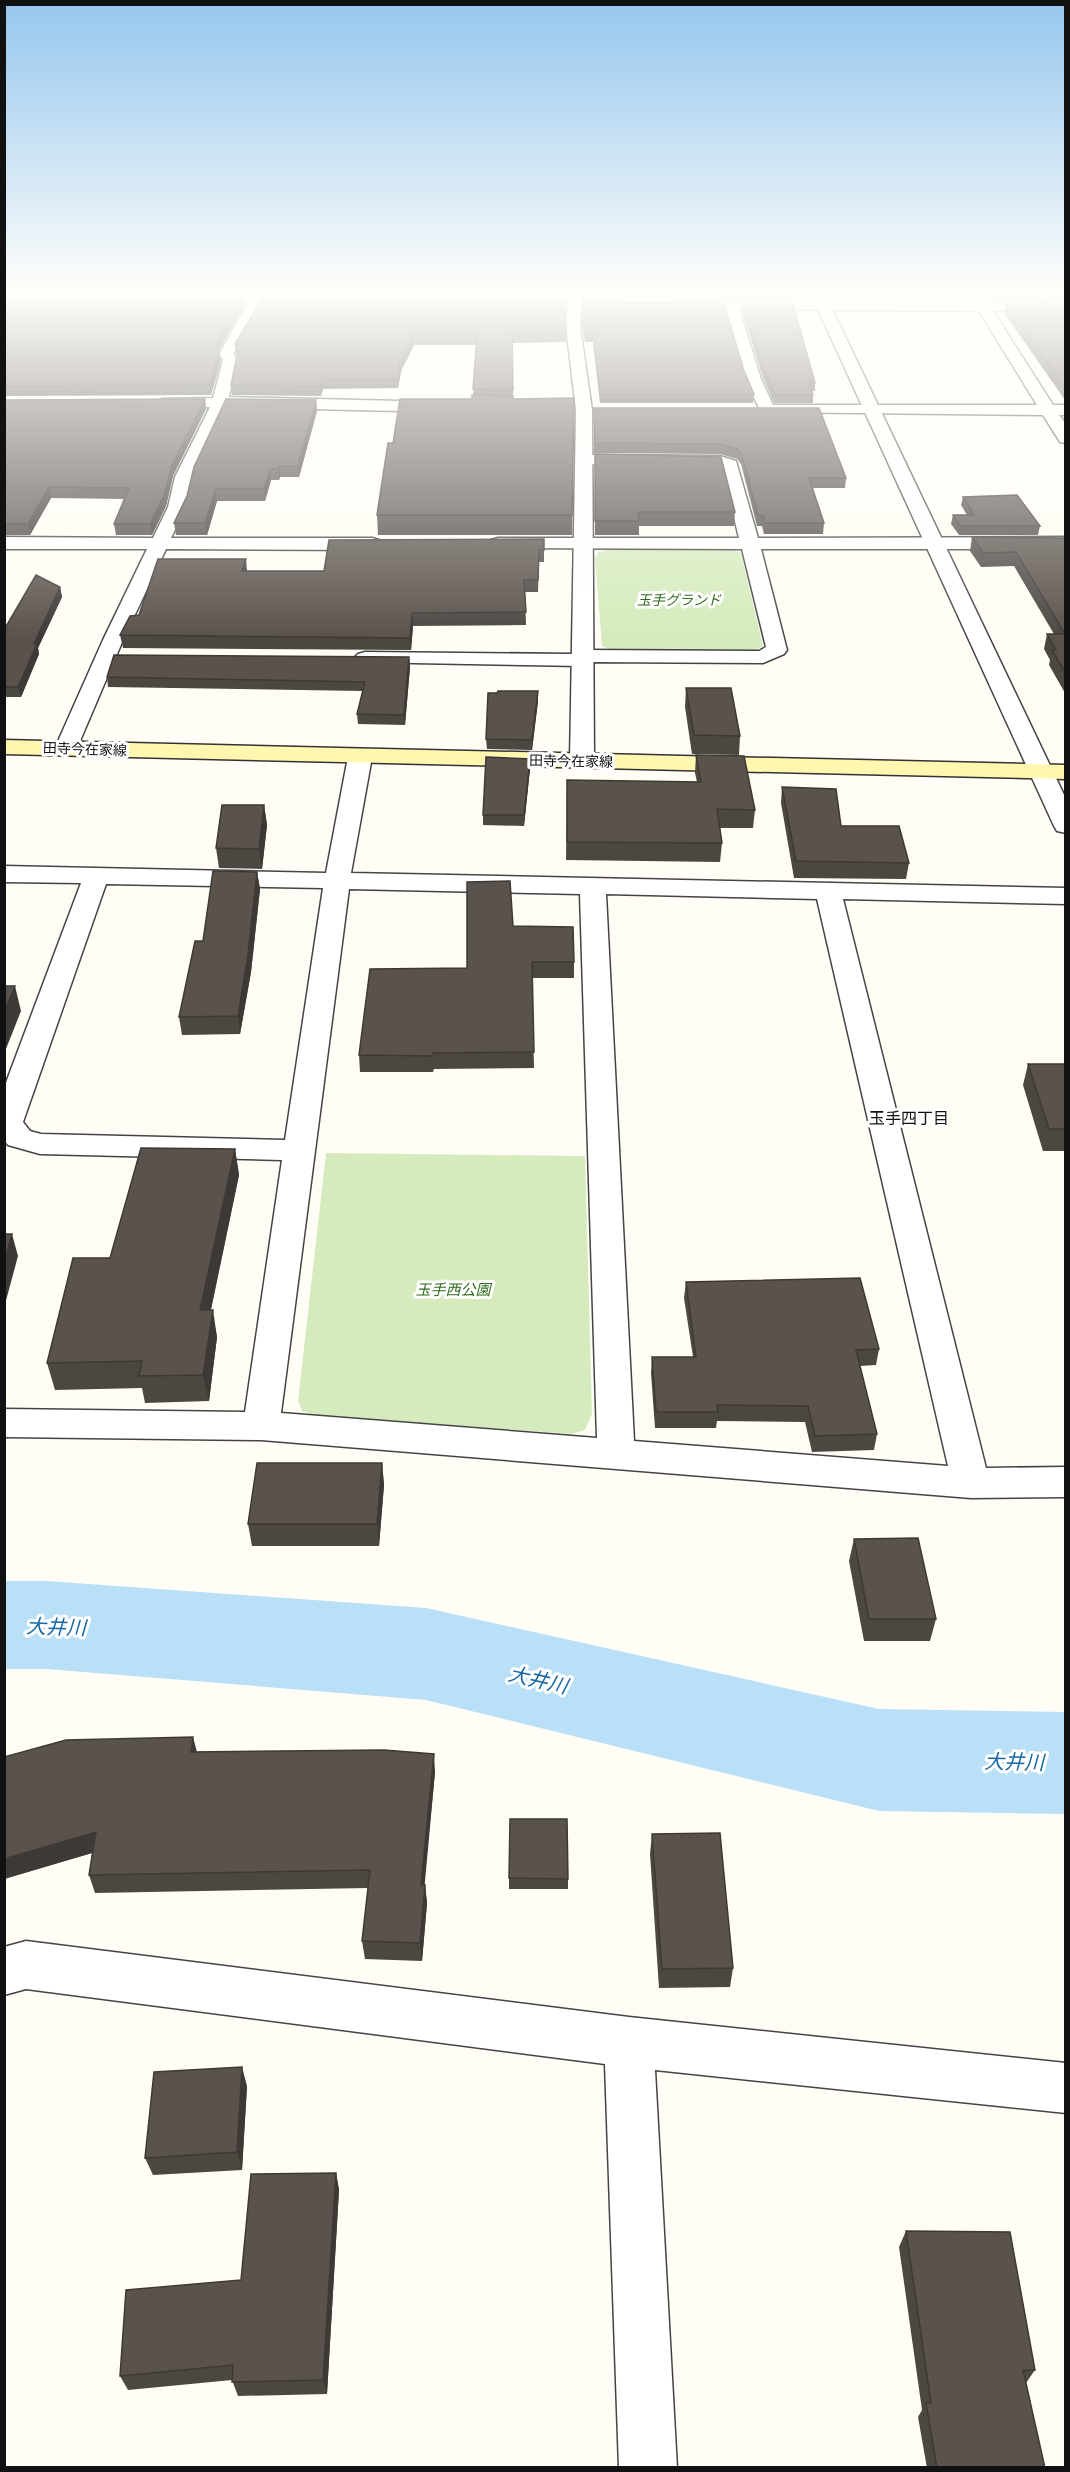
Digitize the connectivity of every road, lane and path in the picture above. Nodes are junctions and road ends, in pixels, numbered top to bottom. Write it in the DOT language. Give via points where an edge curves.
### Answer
graph roads {
  1 [pos="217,407"];
  2 [pos="433,407"];
  3 [pos="1046,407"];
  4 [pos="458,408"];
  5 [pos="564,408"];
  6 [pos="744,409"];
  7 [pos="767,409"];
  8 [pos="871,409"];
  9 [pos="590,410"];
  10 [pos="1048,410"];
  11 [pos="1065,410"];
  12 [pos="1065,438"];
  13 [pos="584,460"];
  14 [pos="4,543"];
  15 [pos="934,543"];
  16 [pos="1065,543"];
  17 [pos="158,544"];
  18 [pos="394,544"];
  19 [pos="477,544"];
  20 [pos="583,544"];
  21 [pos="750,544"];
  22 [pos="106,656"];
  23 [pos="129,657"];
  24 [pos="344,658"];
  25 [pos="582,658"];
  26 [pos="4,747"];
  27 [pos="66,748"];
  28 [pos="360,757"];
  29 [pos="582,760"];
  30 [pos="1041,771"];
  31 [pos="1065,772"];
  32 [pos="1065,826"];
  33 [pos="4,874"];
  34 [pos="96,876"];
  35 [pos="337,880"];
  36 [pos="593,885"];
  37 [pos="828,890"];
  38 [pos="1065,896"];
  39 [pos="299,1150"];
  40 [pos="4,1423"];
  41 [pos="261,1426"];
  42 [pos="616,1455"];
  43 [pos="1065,1482"];
  44 [pos="971,1483"];
  45 [pos="4,1971"];
  46 [pos="629,2042"];
  47 [pos="1065,2088"];
  48 [pos="648,2468"];
  1 -- 17 [label="street"];
  2 -- 4 [label="street"];
  3 -- 10 [label="street"];
  5 -- 9 [label="street"];
  6 -- 7 [label="street"];
  7 -- 8 [label="street"];
  8 -- 10 [label="street"];
  8 -- 15 [label="street"];
  9 -- 13 [label="street"];
  10 -- 11 [label="street"];
  10 -- 12 [label="street"];
  13 -- 20 [label="street"];
  13 -- 21 [label="street" via="720,461 730,465"];
  14 -- 17 [label="street"];
  15 -- 16 [label="street"];
  15 -- 21 [label="street"];
  15 -- 30 [label="street"];
  17 -- 18 [label="street"];
  17 -- 22 [label="street"];
  19 -- 20 [label="street"];
  20 -- 21 [label="street"];
  20 -- 25 [label="street"];
  21 -- 25 [label="street" via="777,650 763,657"];
  22 -- 23 [label="street"];
  22 -- 27 [label="street"];
  24 -- 25 [label="street"];
  25 -- 29 [label="street"];
  26 -- 27 [label="main road, 田寺今在家線"];
  27 -- 28 [label="main road, 田寺今在家線"];
  28 -- 29 [label="main road, 田寺今在家線"];
  28 -- 35 [label="street"];
  29 -- 30 [label="main road, 田寺今在家線"];
  30 -- 31 [label="main road, 田寺今在家線"];
  30 -- 32 [label="street"];
  33 -- 34 [label="street"];
  34 -- 35 [label="street"];
  34 -- 39 [label="street" via="7,1123 19,1138 40,1144"];
  35 -- 36 [label="street"];
  35 -- 39 [label="street"];
  36 -- 37 [label="street"];
  36 -- 42 [label="street"];
  37 -- 38 [label="street"];
  37 -- 44 [label="street"];
  39 -- 41 [label="street"];
  40 -- 41 [label="street"];
  41 -- 42 [label="street"];
  42 -- 44 [label="street"];
  43 -- 44 [label="street"];
  45 -- 46 [label="street" via="26,1965"];
  46 -- 47 [label="street"];
  46 -- 48 [label="street"];
}
